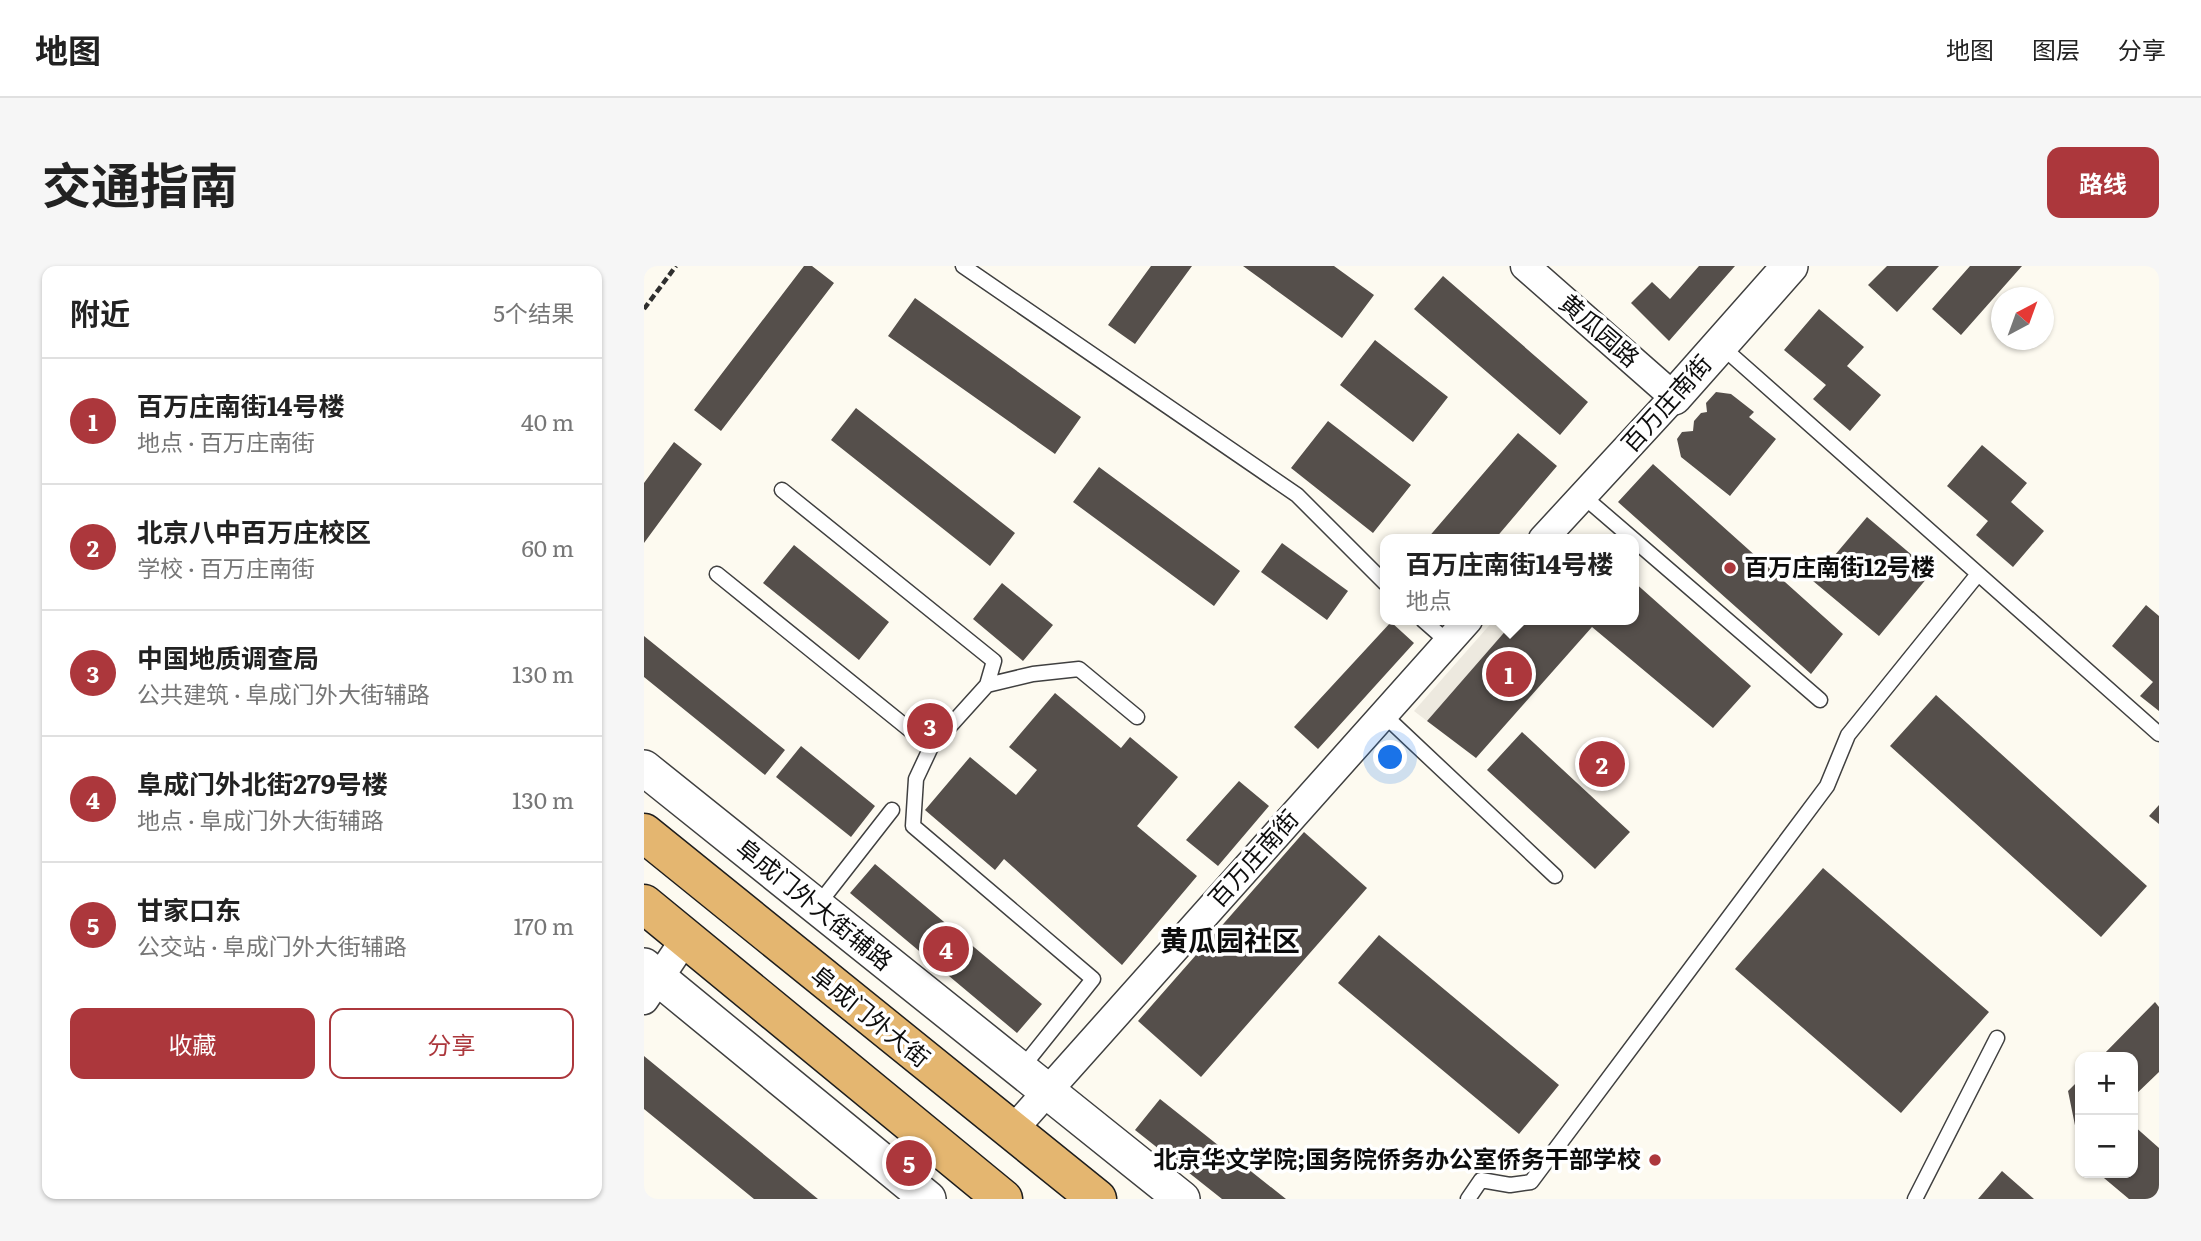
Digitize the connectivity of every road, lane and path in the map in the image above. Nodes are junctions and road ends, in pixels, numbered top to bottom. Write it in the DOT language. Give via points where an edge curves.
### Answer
graph roads {
  1 [pos="676,266"];
  2 [pos="963,266"];
  3 [pos="1525,266"];
  4 [pos="1790,266"];
  5 [pos="644,309"];
  6 [pos="1720,345"];
  7 [pos="1674,397"];
  8 [pos="782,489"];
  9 [pos="1583,496"];
  10 [pos="1548,534"];
  11 [pos="1627,534"];
  12 [pos="1639,544"];
  13 [pos="717,574"];
  14 [pos="1978,574"];
  15 [pos="1380,578"];
  16 [pos="1429,625"];
  17 [pos="1463,625"];
  18 [pos="1448,642"];
  19 [pos="987,685"];
  20 [pos="1820,700"];
  21 [pos="1383,714"];
  22 [pos="1137,717"];
  23 [pos="2159,734"];
  24 [pos="931,747"];
  25 [pos="644,768"];
  26 [pos="892,810"];
  27 [pos="644,833"];
  28 [pos="1555,876"];
  29 [pos="644,904"];
  30 [pos="816,907"];
  31 [pos="686,938"];
  32 [pos="649,981"];
  33 [pos="1997,1038"];
  34 [pos="1034,1080"];
  35 [pos="1012,1130"];
  36 [pos="928,1199"];
  37 [pos="1003,1199"];
  38 [pos="1097,1199"];
  39 [pos="1182,1199"];
  40 [pos="1468,1199"];
  41 [pos="1915,1199"];
  1 -- 5 [label="path"];
  2 -- 15 [label="lane" via="1297,495"];
  3 -- 7 [label="street, 黄瓜园路"];
  4 -- 6 [label="street, 百万庄南街"];
  6 -- 7 [label="street, 百万庄南街"];
  6 -- 14 [label="lane"];
  7 -- 9 [label="street, 百万庄南街"];
  8 -- 19 [label="lane" via="994,662"];
  9 -- 10 [label="street, 百万庄南街"];
  9 -- 11 [label="lane"];
  12 -- 20 [label="lane"];
  13 -- 24 [label="lane"];
  14 -- 23 [label="lane"];
  14 -- 40 [label="lane" via="1848,735 1827,786 1531,1182 1510,1185 1481,1180"];
  16 -- 18 [label="lane"];
  17 -- 18 [label="street, 百万庄南街"];
  18 -- 21 [label="street, 百万庄南街"];
  19 -- 22 [label="lane" via="1079,669"];
  19 -- 24 [label="lane"];
  21 -- 28 [label="lane"];
  21 -- 34 [label="street, 百万庄南街"];
  24 -- 34 [label="lane" via="916,779 913,826 1093,979"];
  25 -- 30 [label="street, 阜成门外大街辅路"];
  26 -- 30 [label="lane"];
  27 -- 35 [label="highway, 阜成门外大街"];
  29 -- 31 [label="highway"];
  30 -- 34 [label="street, 阜成门外大街辅路"];
  31 -- 32 [label="street"];
  31 -- 37 [label="highway"];
  32 -- 36 [label="street"];
  33 -- 41 [label="lane"];
  34 -- 35 [label="street, 百万庄南街"];
  34 -- 39 [label="street, 阜成门外大街辅路"];
  35 -- 38 [label="highway, 阜成门外大街"];
}
